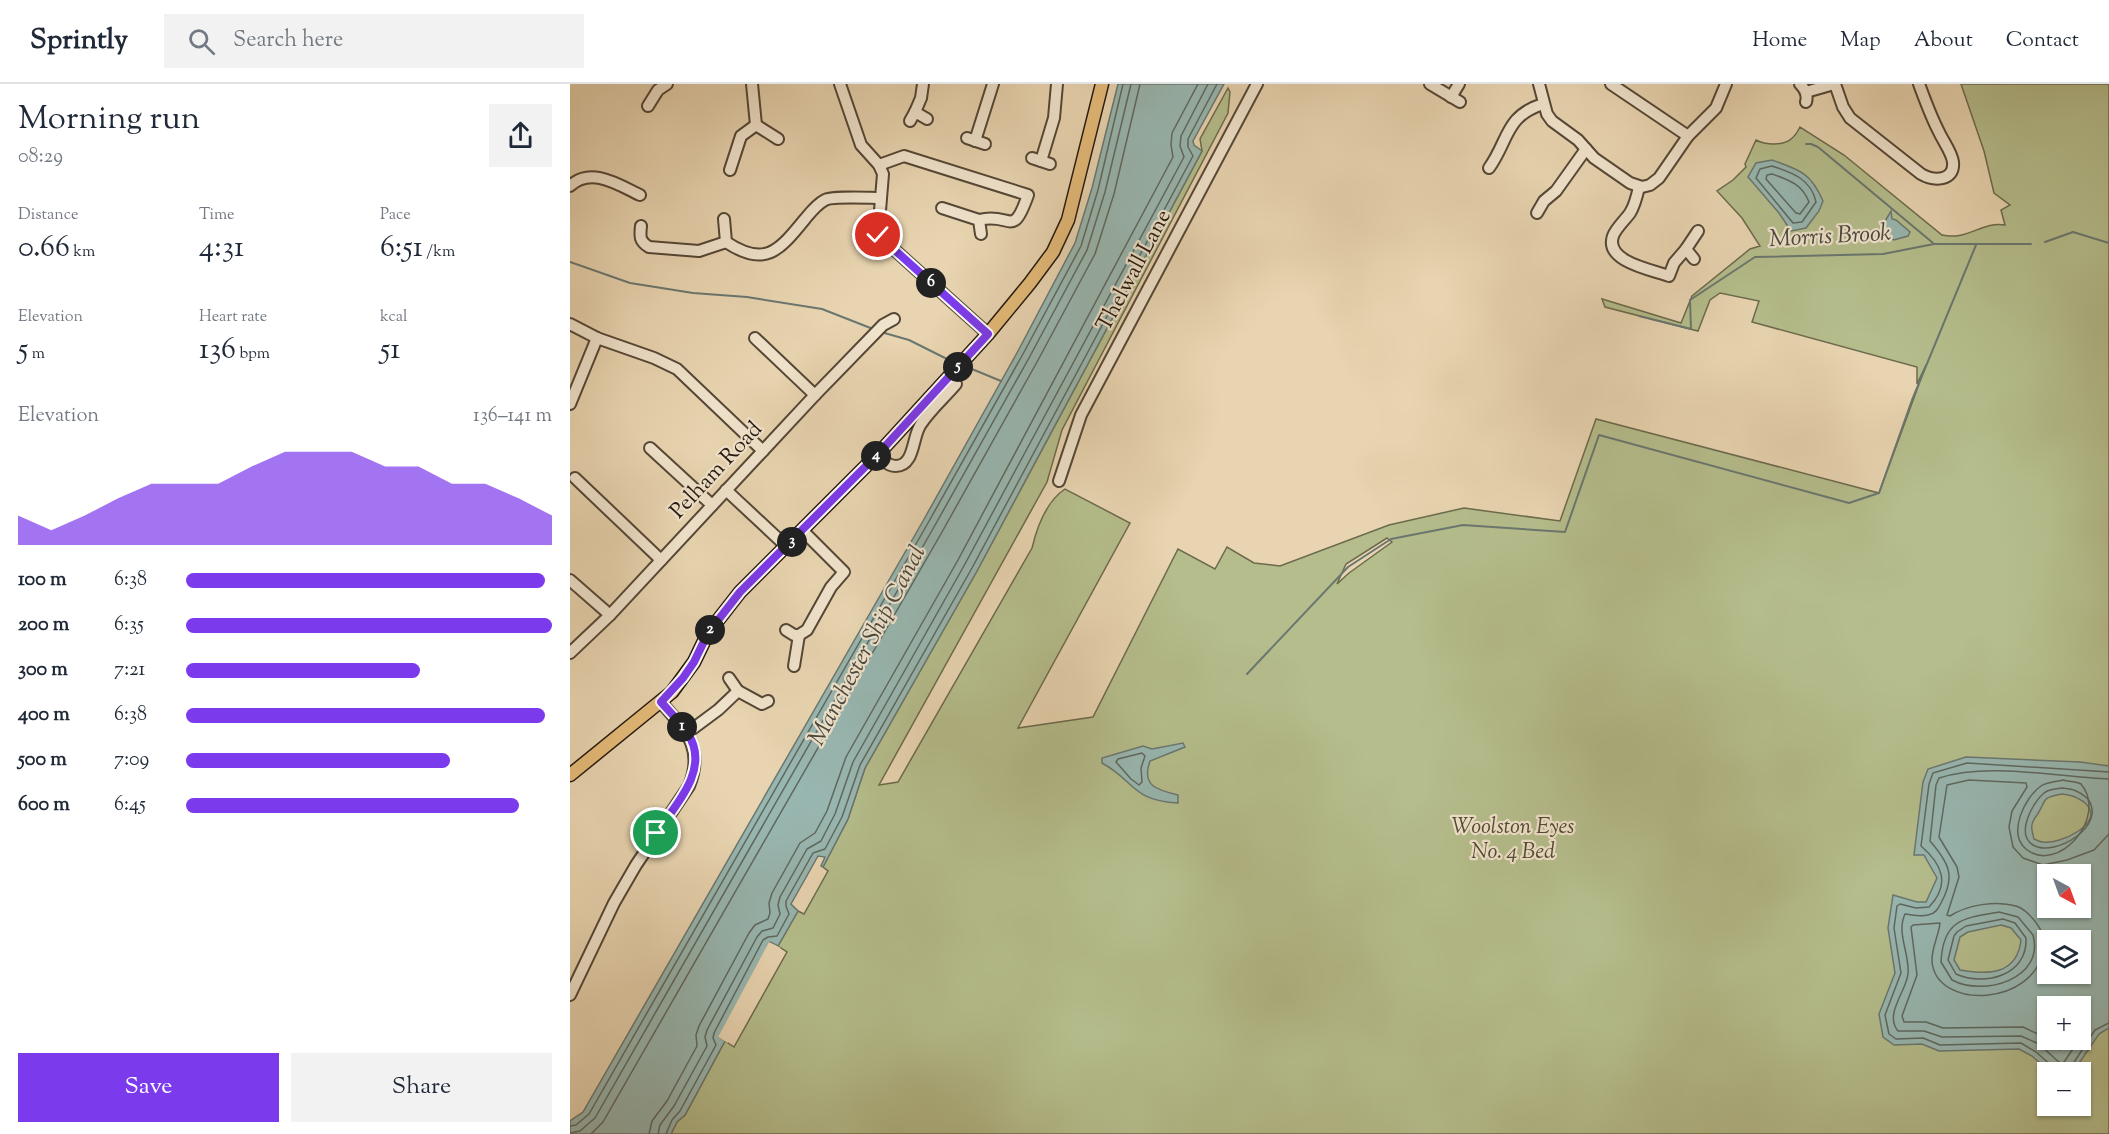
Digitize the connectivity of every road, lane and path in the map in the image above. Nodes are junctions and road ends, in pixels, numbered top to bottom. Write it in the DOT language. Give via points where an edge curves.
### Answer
graph roads {
  1 [pos="668,84"];
  2 [pos="752,84"];
  3 [pos="840,84"];
  4 [pos="923,84"];
  5 [pos="993,84"];
  6 [pos="1057,84"];
  7 [pos="1102,84"];
  8 [pos="1257,84"];
  9 [pos="1430,84"];
  10 [pos="1460,84"];
  11 [pos="1539,84"];
  12 [pos="1611,84"];
  13 [pos="1726,84"];
  14 [pos="1834,84"];
  15 [pos="1919,84"];
  16 [pos="1804,93"];
  17 [pos="1543,104"];
  18 [pos="648,106"];
  19 [pos="927,120"];
  20 [pos="756,125"];
  21 [pos="1688,136"];
  22 [pos="778,139"];
  23 [pos="976,141"];
  24 [pos="1586,149"];
  25 [pos="1041,161"];
  26 [pos="879,165"];
  27 [pos="1489,168"];
  28 [pos="730,170"];
  29 [pos="570,186"];
  30 [pos="1640,187"];
  31 [pos="640,195"];
  32 [pos="880,198"];
  33 [pos="942,208"];
  34 [pos="1537,213"];
  35 [pos="724,219"];
  36 [pos="979,220"];
  37 [pos="641,226"];
  38 [pos="1698,231"];
  39 [pos="981,234"];
  40 [pos="726,242"];
  41 [pos="1686,249"];
  42 [pos="1694,259"];
  43 [pos="894,319"];
  44 [pos="570,324"];
  45 [pos="988,334"];
  46 [pos="597,338"];
  47 [pos="755,338"];
  48 [pos="954,392"];
  49 [pos="815,395"];
  50 [pos="570,404"];
  51 [pos="650,448"];
  52 [pos="763,451"];
  53 [pos="880,452"];
  54 [pos="575,477"];
  55 [pos="1059,481"];
  56 [pos="726,490"];
  57 [pos="712,505"];
  58 [pos="803,531"];
  59 [pos="787,547"];
  60 [pos="661,560"];
  61 [pos="570,580"];
  62 [pos="610,615"];
  63 [pos="786,630"];
  64 [pos="799,635"];
  65 [pos="570,653"];
  66 [pos="794,666"];
  67 [pos="729,678"];
  68 [pos="738,691"];
  69 [pos="661,702"];
  70 [pos="764,706"];
  71 [pos="687,733"];
  72 [pos="570,775"];
  73 [pos="570,995"];
  1 -- 18 [label="street" via="658,90"];
  2 -- 20 [label="street"];
  3 -- 26 [label="street" via="861,145"];
  4 -- 19 [label="street" via="912,117"];
  5 -- 23 [label="street"];
  6 -- 25 [label="street" via="1054,118"];
  7 -- 45 [label="main road" via="1062,234 1053,252"];
  8 -- 55 [label="street, Thelwall Lane" via="1081,415"];
  9 -- 10 [label="street" via="1456,99"];
  11 -- 17 [label="street"];
  12 -- 21 [label="street"];
  13 -- 21 [label="street" via="1716,108"];
  14 -- 15 [label="street" via="1850,118 1922,174 1942,179 1951,171 1953,160"];
  14 -- 16 [label="street"];
  17 -- 24 [label="street" via="1552,121"];
  17 -- 27 [label="street" via="1521,114 1511,125"];
  20 -- 22 [label="street"];
  20 -- 28 [label="street" via="741,136"];
  21 -- 30 [label="street" via="1659,178"];
  24 -- 30 [label="street"];
  24 -- 34 [label="street"];
  26 -- 32 [label="street" via="883,174"];
  26 -- 36 [label="street" via="904,156 1028,195 1015,221 991,217"];
  29 -- 31 [label="street" via="582,178 594,177"];
  30 -- 41 [label="street" via="1631,211 1613,236 1612,247 1618,256 1669,276"];
  32 -- 40 [label="street" via="826,199 784,245 764,255 742,252"];
  32 -- 45 [label="street" via="878,235"];
  33 -- 36 [label="street"];
  35 -- 40 [label="street"];
  36 -- 39 [label="street"];
  37 -- 40 [label="street" via="642,243 649,247 699,251"];
  38 -- 41 [label="street"];
  41 -- 42 [label="street"];
  43 -- 49 [label="street, Pelham Road"];
  44 -- 46 [label="street"];
  45 -- 53 [label="main road"];
  46 -- 50 [label="street"];
  46 -- 52 [label="street" via="677,369"];
  47 -- 49 [label="street"];
  48 -- 53 [label="street" via="921,423 906,463 892,466 884,462"];
  49 -- 52 [label="street, Pelham Road"];
  51 -- 57 [label="street"];
  52 -- 56 [label="street, Pelham Road"];
  53 -- 58 [label="main road"];
  54 -- 60 [label="street"];
  56 -- 57 [label="street, Pelham Road"];
  56 -- 59 [label="street"];
  57 -- 60 [label="street, Pelham Road"];
  58 -- 59 [label="main road"];
  58 -- 64 [label="street" via="848,576 831,587 807,630"];
  59 -- 69 [label="main road" via="718,618 683,678"];
  60 -- 62 [label="street, Pelham Road"];
  61 -- 62 [label="street"];
  62 -- 65 [label="street, Pelham Road"];
  63 -- 64 [label="street"];
  64 -- 66 [label="street"];
  67 -- 68 [label="street"];
  68 -- 70 [label="street"];
  68 -- 71 [label="street"];
  69 -- 71 [label="street"];
  69 -- 72 [label="main road"];
  71 -- 73 [label="street" via="695,757 689,786 614,903"];
}
